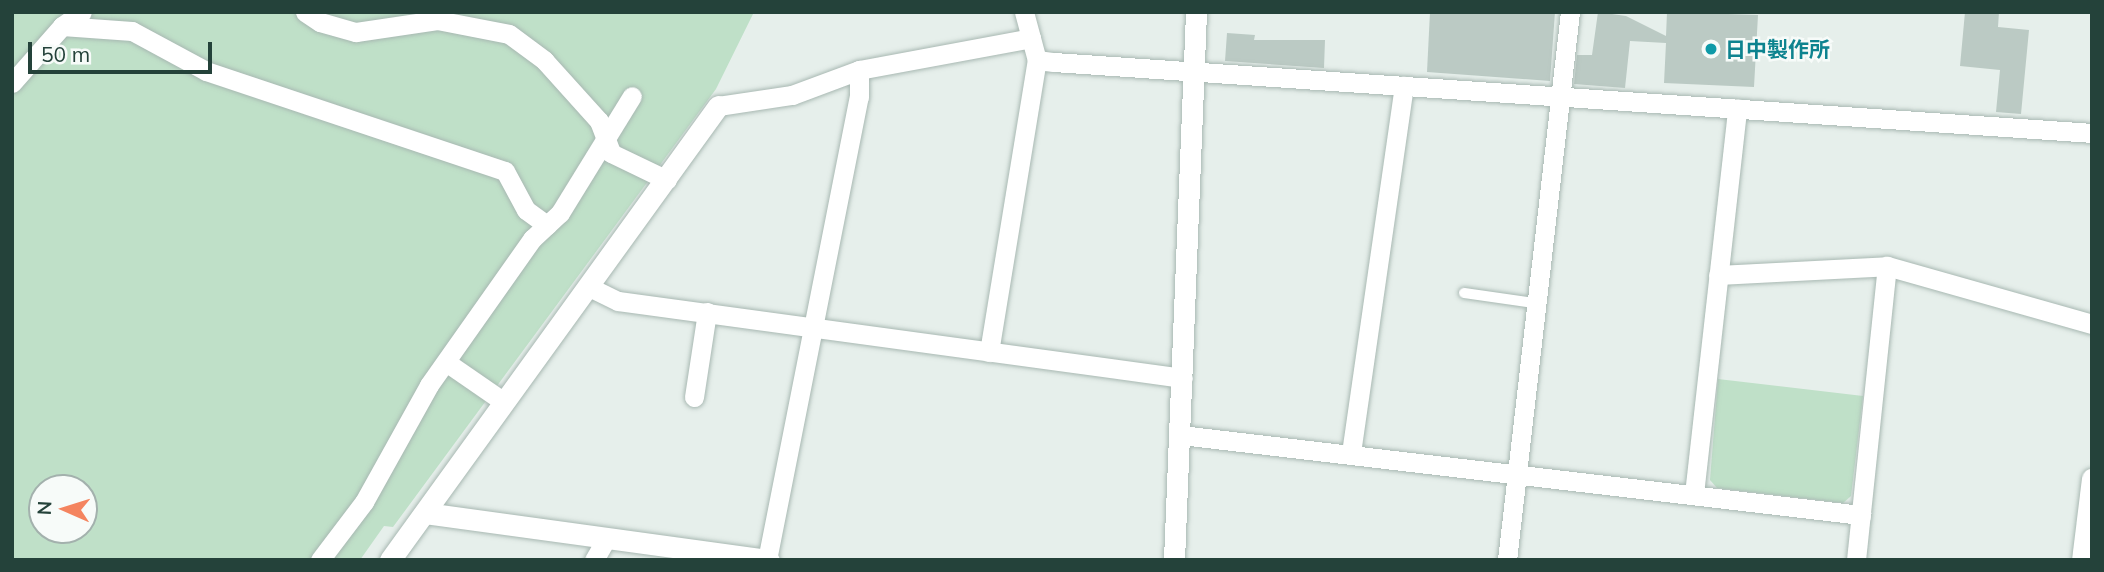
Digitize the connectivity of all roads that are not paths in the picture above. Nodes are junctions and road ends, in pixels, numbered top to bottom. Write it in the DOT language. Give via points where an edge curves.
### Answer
graph roads {
  1 [pos="82,12"];
  2 [pos="305,12"];
  3 [pos="1024,12"];
  4 [pos="1196,12"];
  5 [pos="1570,12"];
  6 [pos="438,16"];
  7 [pos="62,26"];
  8 [pos="1031,38"];
  9 [pos="1037,60"];
  10 [pos="859,70"];
  11 [pos="1194,72"];
  12 [pos="12,83"];
  13 [pos="1404,86"];
  14 [pos="632,96"];
  15 [pos="1559,96"];
  16 [pos="718,106"];
  17 [pos="1737,108"];
  18 [pos="2092,133"];
  19 [pos="605,138"];
  20 [pos="667,180"];
  21 [pos="547,225"];
  22 [pos="1887,266"];
  23 [pos="1718,275"];
  24 [pos="589,287"];
  25 [pos="1464,293"];
  26 [pos="1534,303"];
  27 [pos="707,312"];
  28 [pos="2092,324"];
  29 [pos="813,327"];
  30 [pos="989,352"];
  31 [pos="446,362"];
  32 [pos="1183,378"];
  33 [pos="694,397"];
  34 [pos="504,402"];
  35 [pos="1181,435"];
  36 [pos="1351,453"];
  37 [pos="1516,473"];
  38 [pos="2092,479"];
  39 [pos="1694,494"];
  40 [pos="425,513"];
  41 [pos="1861,515"];
  42 [pos="606,539"];
  43 [pos="320,560"];
  44 [pos="390,560"];
  45 [pos="594,560"];
  46 [pos="768,560"];
  47 [pos="1174,560"];
  48 [pos="1507,560"];
  49 [pos="1856,560"];
  50 [pos="2082,560"];
  1 -- 7 [label="street"];
  2 -- 6 [label="street" via="320,22 356,32"];
  3 -- 8 [label="street"];
  4 -- 11 [label="street"];
  5 -- 15 [label="street"];
  6 -- 19 [label="street" via="509,34 544,60 599,121"];
  7 -- 12 [label="street"];
  7 -- 21 [label="street" via="132,31 206,71 505,171 526,210"];
  8 -- 9 [label="street"];
  8 -- 10 [label="street"];
  9 -- 11 [label="street"];
  9 -- 30 [label="street"];
  10 -- 16 [label="street" via="792,95"];
  10 -- 29 [label="street" via="859,97"];
  11 -- 13 [label="street"];
  11 -- 32 [label="street"];
  13 -- 15 [label="street"];
  13 -- 36 [label="street"];
  14 -- 19 [label="street"];
  15 -- 17 [label="street"];
  15 -- 26 [label="street"];
  16 -- 20 [label="street"];
  17 -- 18 [label="street"];
  17 -- 23 [label="street"];
  19 -- 20 [label="street" via="611,153"];
  19 -- 21 [label="street" via="560,213"];
  20 -- 24 [label="street"];
  21 -- 31 [label="street" via="532,239"];
  22 -- 23 [label="street"];
  22 -- 28 [label="street"];
  22 -- 41 [label="street"];
  23 -- 39 [label="street"];
  24 -- 27 [label="street" via="618,301"];
  24 -- 34 [label="street"];
  25 -- 26 [label="lane"];
  26 -- 37 [label="street"];
  27 -- 29 [label="street"];
  27 -- 33 [label="street"];
  29 -- 30 [label="street"];
  29 -- 46 [label="street"];
  30 -- 32 [label="street"];
  31 -- 34 [label="street"];
  31 -- 43 [label="street" via="364,502"];
  32 -- 35 [label="street"];
  34 -- 40 [label="street"];
  35 -- 36 [label="street"];
  35 -- 47 [label="street"];
  36 -- 37 [label="street"];
  37 -- 39 [label="street"];
  37 -- 48 [label="street"];
  38 -- 50 [label="street"];
  39 -- 41 [label="street"];
  40 -- 42 [label="street"];
  40 -- 44 [label="street"];
  41 -- 49 [label="street"];
  42 -- 45 [label="street"];
  42 -- 46 [label="street"];
}
